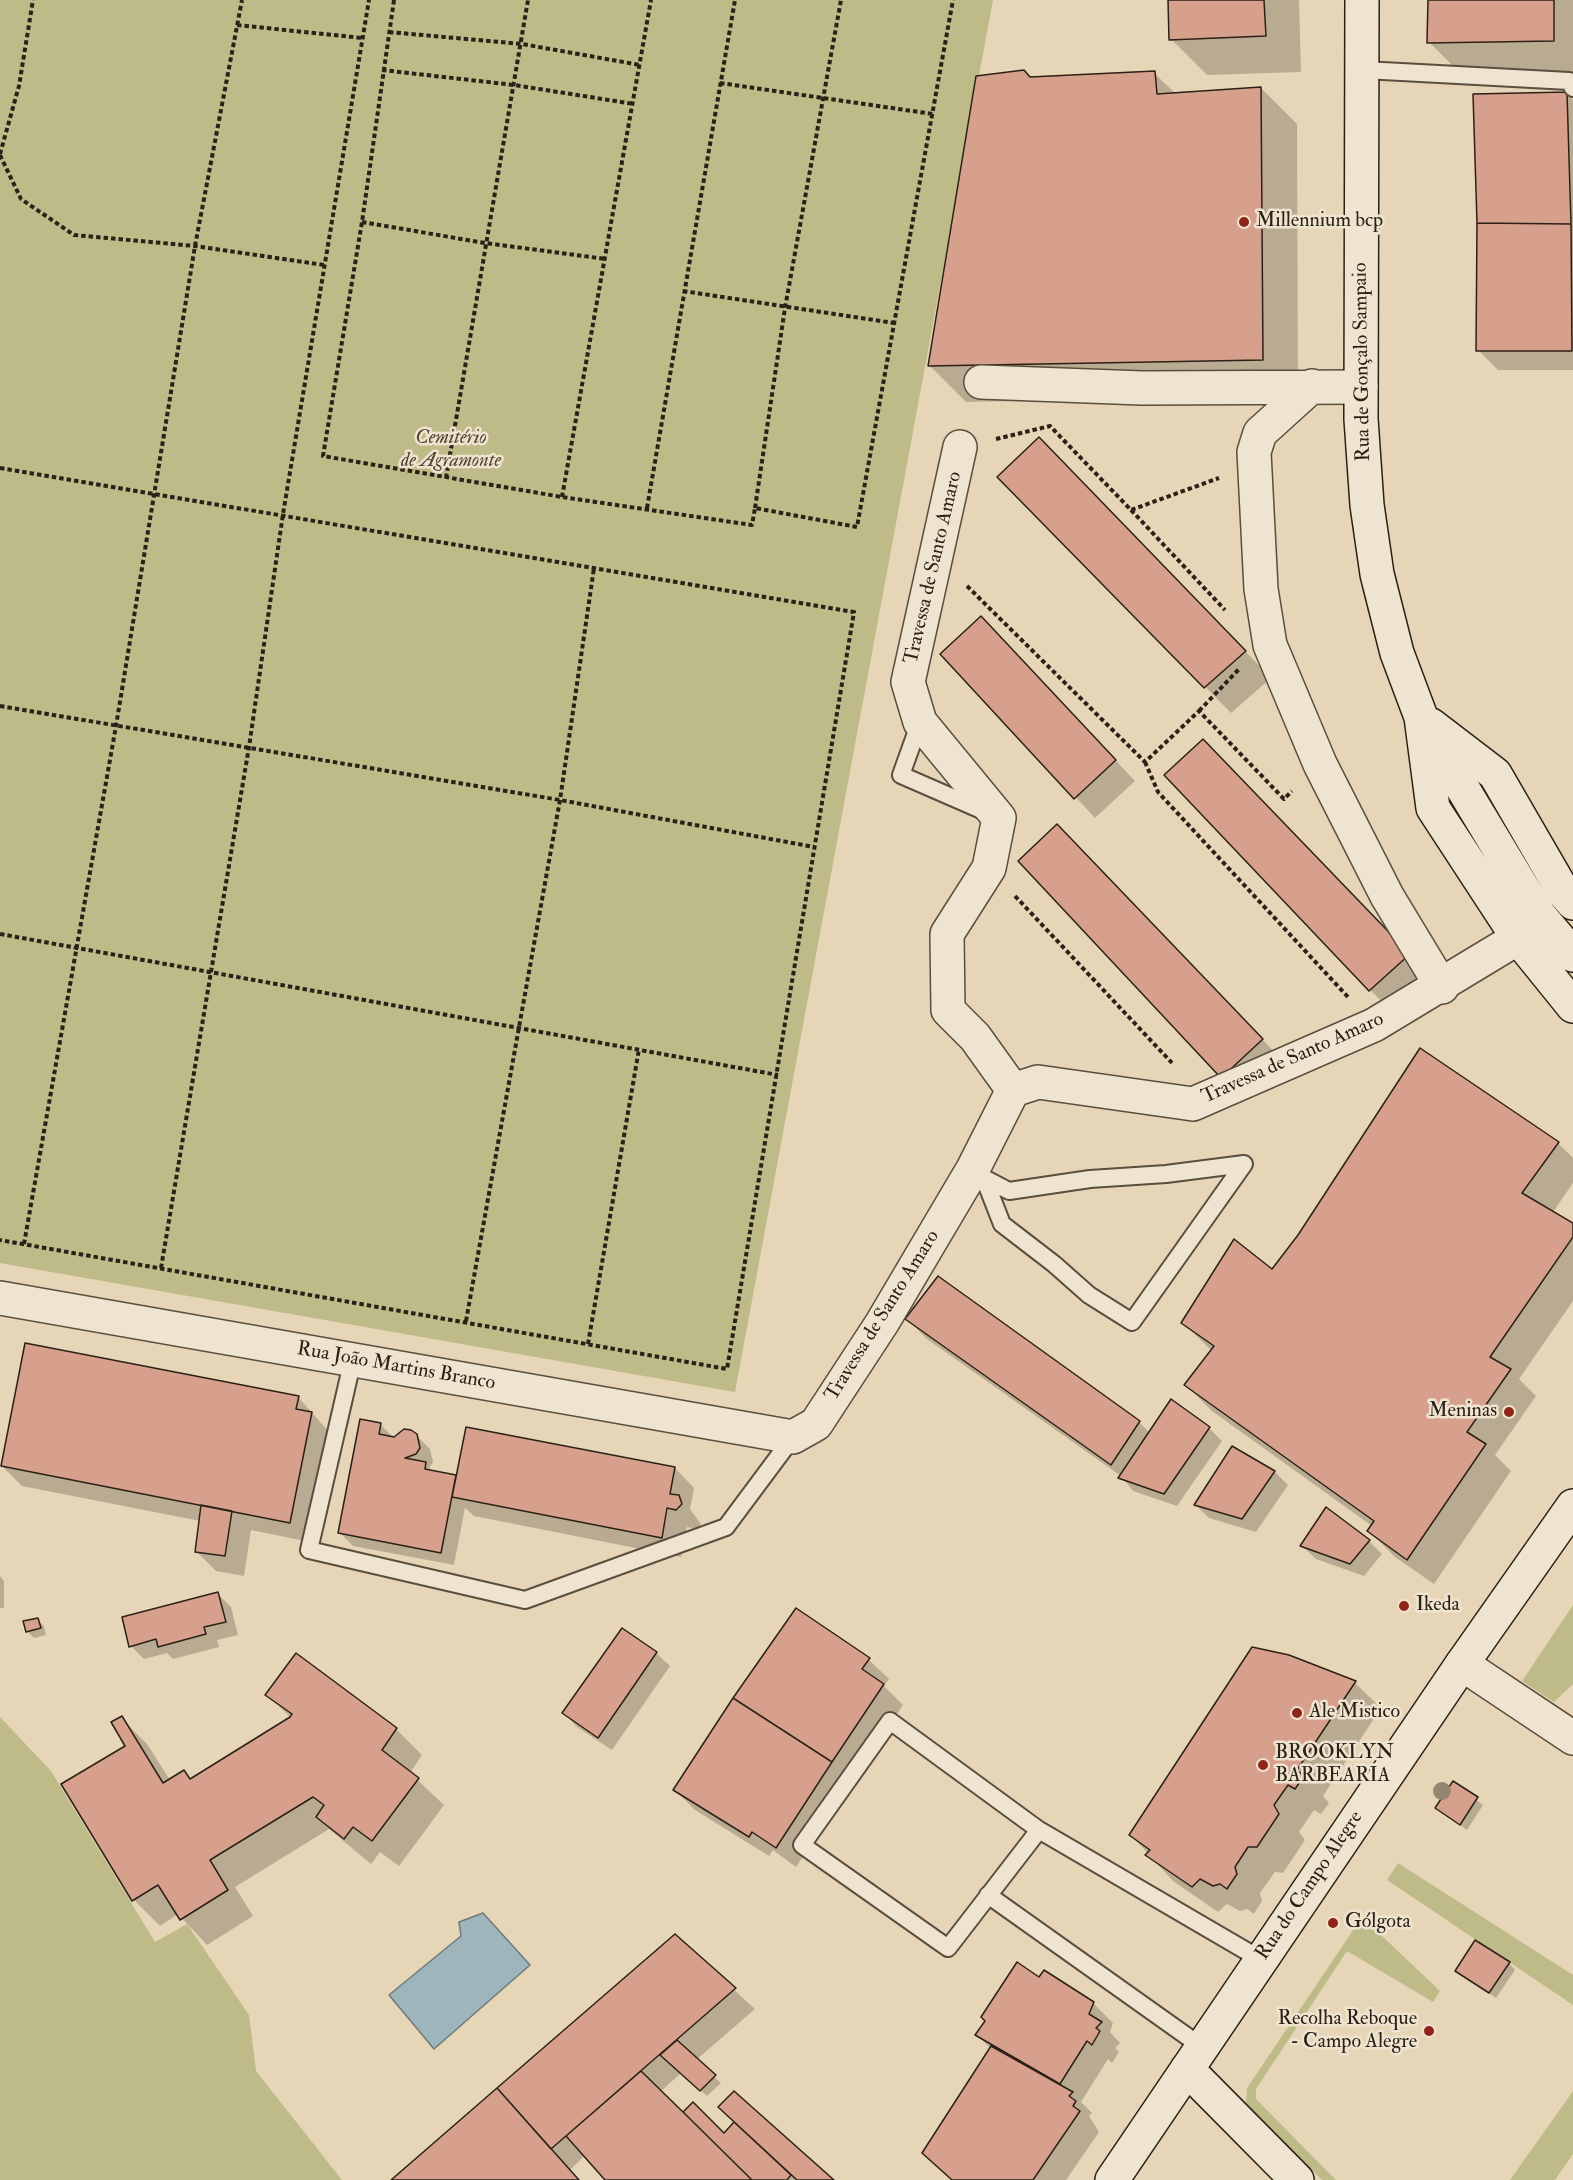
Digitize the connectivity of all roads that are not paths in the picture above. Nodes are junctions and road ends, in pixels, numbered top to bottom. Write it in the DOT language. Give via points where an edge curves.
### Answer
graph roads {
  1 [pos="1362,0"];
  2 [pos="1364,70"];
  3 [pos="1573,88"];
  4 [pos="981,382"];
  5 [pos="1312,386"];
  6 [pos="1361,387"];
  7 [pos="960,447"];
  8 [pos="1421,717"];
  9 [pos="920,722"];
  10 [pos="999,818"];
  11 [pos="1573,903"];
  12 [pos="1518,938"];
  13 [pos="1573,955"];
  14 [pos="1442,987"];
  15 [pos="1573,1006"];
  16 [pos="1013,1090"];
  17 [pos="978,1173"];
  18 [pos="0,1298"];
  19 [pos="353,1359"];
  20 [pos="793,1437"];
  21 [pos="1573,1506"];
  22 [pos="1462,1664"];
  23 [pos="1573,1738"];
  24 [pos="1039,1830"];
  25 [pos="988,1895"];
  26 [pos="1260,1959"];
  27 [pos="1194,2058"];
  28 [pos="1112,2180"];
  29 [pos="1297,2180"];
  1 -- 2 [label="street, Rua de Gonçalo Sampaio"];
  2 -- 3 [label="lane" via="1569,81"];
  2 -- 6 [label="street, Rua de Gonçalo Sampaio"];
  4 -- 5 [label="street" via="1142,388"];
  5 -- 6 [label="street"];
  5 -- 14 [label="street" via="1260,433 1254,452 1261,589 1270,645 1320,764 1387,896"];
  6 -- 8 [label="street, Rua de Gonçalo Sampaio" via="1367,505 1377,574 1397,653"];
  7 -- 9 [label="street, Travessa de Santo Amaro" via="908,682"];
  8 -- 11 [label="street" via="1495,774"];
  8 -- 12 [label="street, Rua de Gonçalo Sampaio" via="1433,808"];
  8 -- 13 [label="street" via="1539,915"];
  9 -- 10 [label="street, Travessa de Santo Amaro"];
  9 -- 10 [label="lane" via="900,775"];
  10 -- 16 [label="street" via="989,868 946,934 948,1010 975,1037"];
  12 -- 14 [label="street, Travessa de Santo Amaro"];
  12 -- 15 [label="street, Rua de Gonçalo Sampaio"];
  14 -- 16 [label="street, Travessa de Santo Amaro" via="1374,1025 1193,1104 1038,1083"];
  16 -- 17 [label="street, Travessa de Santo Amaro"];
  17 -- 17 [label="lane" via="1002,1224 1089,1295 1132,1322 1244,1164 1009,1191"];
  17 -- 20 [label="street, Travessa de Santo Amaro" via="816,1424"];
  18 -- 19 [label="street, Rua João Martins Branco"];
  19 -- 20 [label="street, Rua João Martins Branco"];
  19 -- 20 [label="lane" via="309,1550 525,1600 726,1527"];
  21 -- 22 [label="street, Rua do Campo Alegre"];
  22 -- 23 [label="street"];
  22 -- 26 [label="street, Rua do Campo Alegre"];
  24 -- 25 [label="lane"];
  24 -- 25 [label="lane" via="890,1721 802,1845 948,1948"];
  24 -- 26 [label="lane"];
  25 -- 27 [label="lane"];
  26 -- 27 [label="street, Rua do Campo Alegre"];
  27 -- 28 [label="street, Rua do Campo Alegre"];
  27 -- 29 [label="street"];
}
